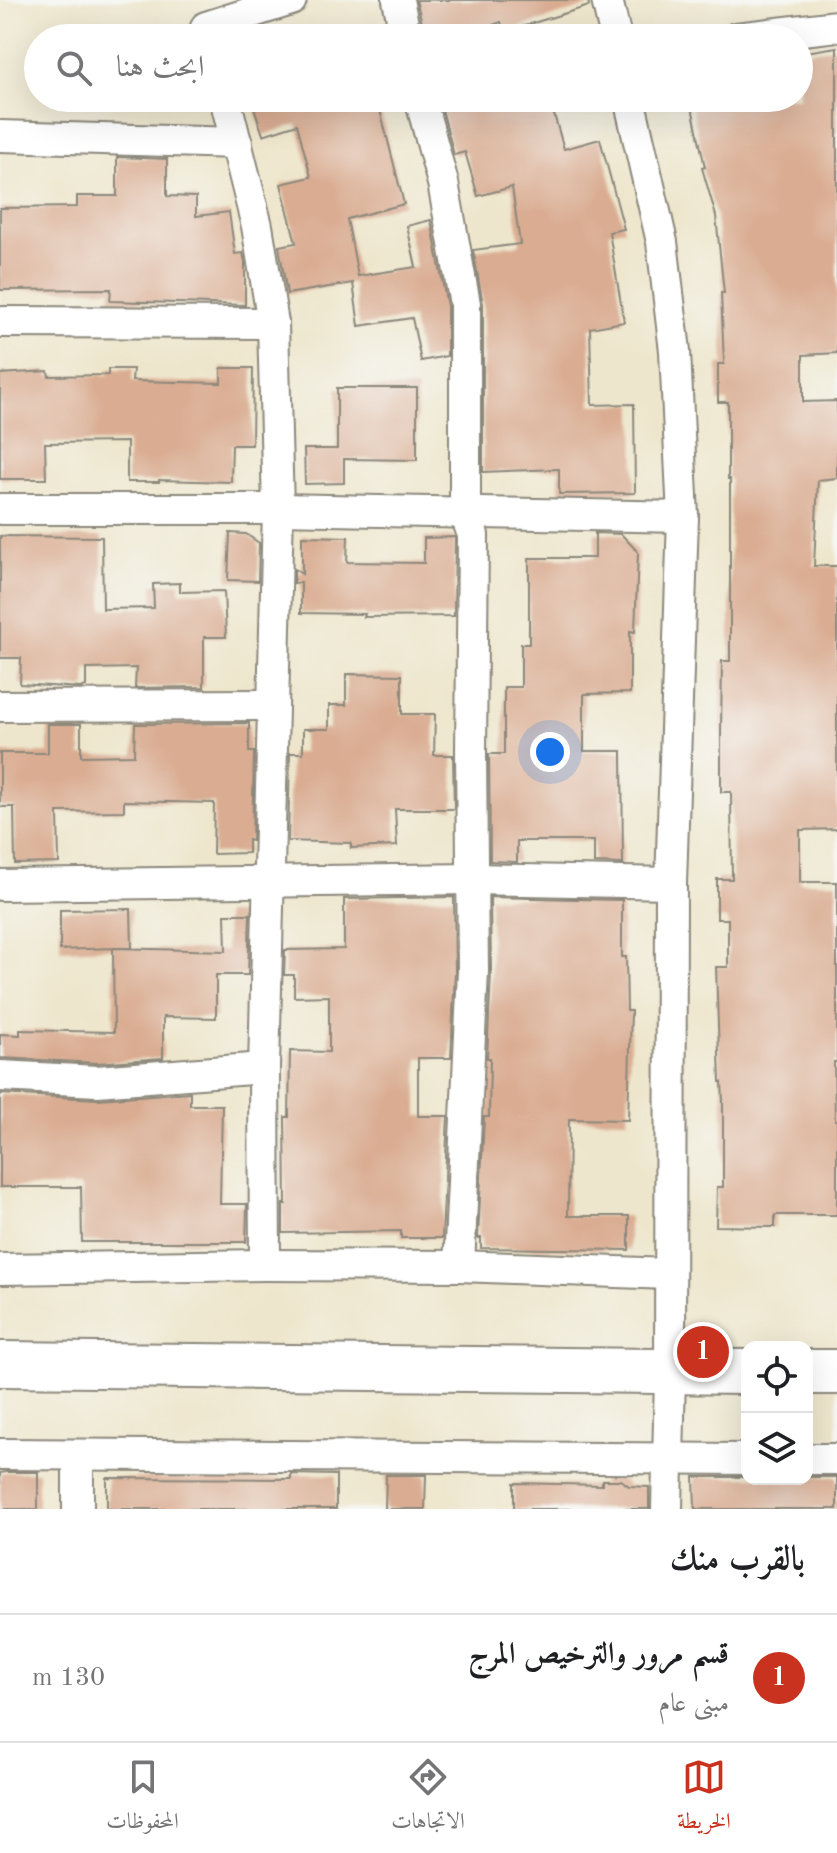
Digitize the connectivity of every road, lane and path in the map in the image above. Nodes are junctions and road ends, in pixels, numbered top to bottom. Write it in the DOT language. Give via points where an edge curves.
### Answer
graph roads {
  1 [pos="291,0"];
  2 [pos="398,0"];
  3 [pos="607,0"];
  4 [pos="204,22"];
  5 [pos="403,24"];
  6 [pos="613,24"];
  7 [pos="837,26"];
  8 [pos="813,29"];
  9 [pos="229,112"];
  10 [pos="424,112"];
  11 [pos="632,112"];
  12 [pos="0,136"];
  13 [pos="237,143"];
  14 [pos="0,322"];
  15 [pos="273,323"];
  16 [pos="0,509"];
  17 [pos="278,509"];
  18 [pos="465,513"];
  19 [pos="683,517"];
  20 [pos="273,705"];
  21 [pos="0,706"];
  22 [pos="472,879"];
  23 [pos="267,881"];
  24 [pos="671,883"];
  25 [pos="0,885"];
  26 [pos="264,1068"];
  27 [pos="0,1076"];
  28 [pos="265,1265"];
  29 [pos="459,1266"];
  30 [pos="0,1269"];
  31 [pos="669,1274"];
  32 [pos="0,1364"];
  33 [pos="741,1372"];
  34 [pos="813,1372"];
  35 [pos="837,1372"];
  36 [pos="670,1373"];
  37 [pos="0,1454"];
  38 [pos="78,1455"];
  39 [pos="667,1459"];
  40 [pos="741,1459"];
  41 [pos="813,1459"];
  42 [pos="837,1459"];
  43 [pos="78,1509"];
  44 [pos="667,1509"];
  1 -- 4 [label="street"];
  2 -- 5 [label="street"];
  3 -- 6 [label="street"];
  7 -- 8 [label="street"];
  9 -- 13 [label="street"];
  10 -- 18 [label="street" via="465,304"];
  11 -- 19 [label="street" via="662,242 675,351"];
  12 -- 13 [label="street"];
  13 -- 15 [label="street"];
  14 -- 15 [label="street"];
  15 -- 17 [label="street"];
  16 -- 17 [label="street"];
  17 -- 18 [label="street"];
  17 -- 20 [label="street"];
  18 -- 19 [label="street"];
  18 -- 22 [label="street" via="473,535"];
  19 -- 24 [label="street"];
  20 -- 21 [label="street"];
  20 -- 23 [label="street"];
  22 -- 23 [label="street"];
  22 -- 24 [label="street"];
  22 -- 29 [label="street" via="473,971"];
  23 -- 25 [label="street"];
  23 -- 26 [label="street"];
  24 -- 31 [label="street"];
  26 -- 27 [label="street" via="97,1081"];
  26 -- 28 [label="street"];
  28 -- 29 [label="street"];
  28 -- 30 [label="street"];
  29 -- 31 [label="street"];
  31 -- 36 [label="street"];
  32 -- 36 [label="main road"];
  33 -- 36 [label="main road"];
  34 -- 35 [label="main road"];
  36 -- 39 [label="street"];
  37 -- 38 [label="street"];
  38 -- 39 [label="street"];
  38 -- 43 [label="street"];
  39 -- 40 [label="street"];
  39 -- 44 [label="street"];
  41 -- 42 [label="street"];
}
